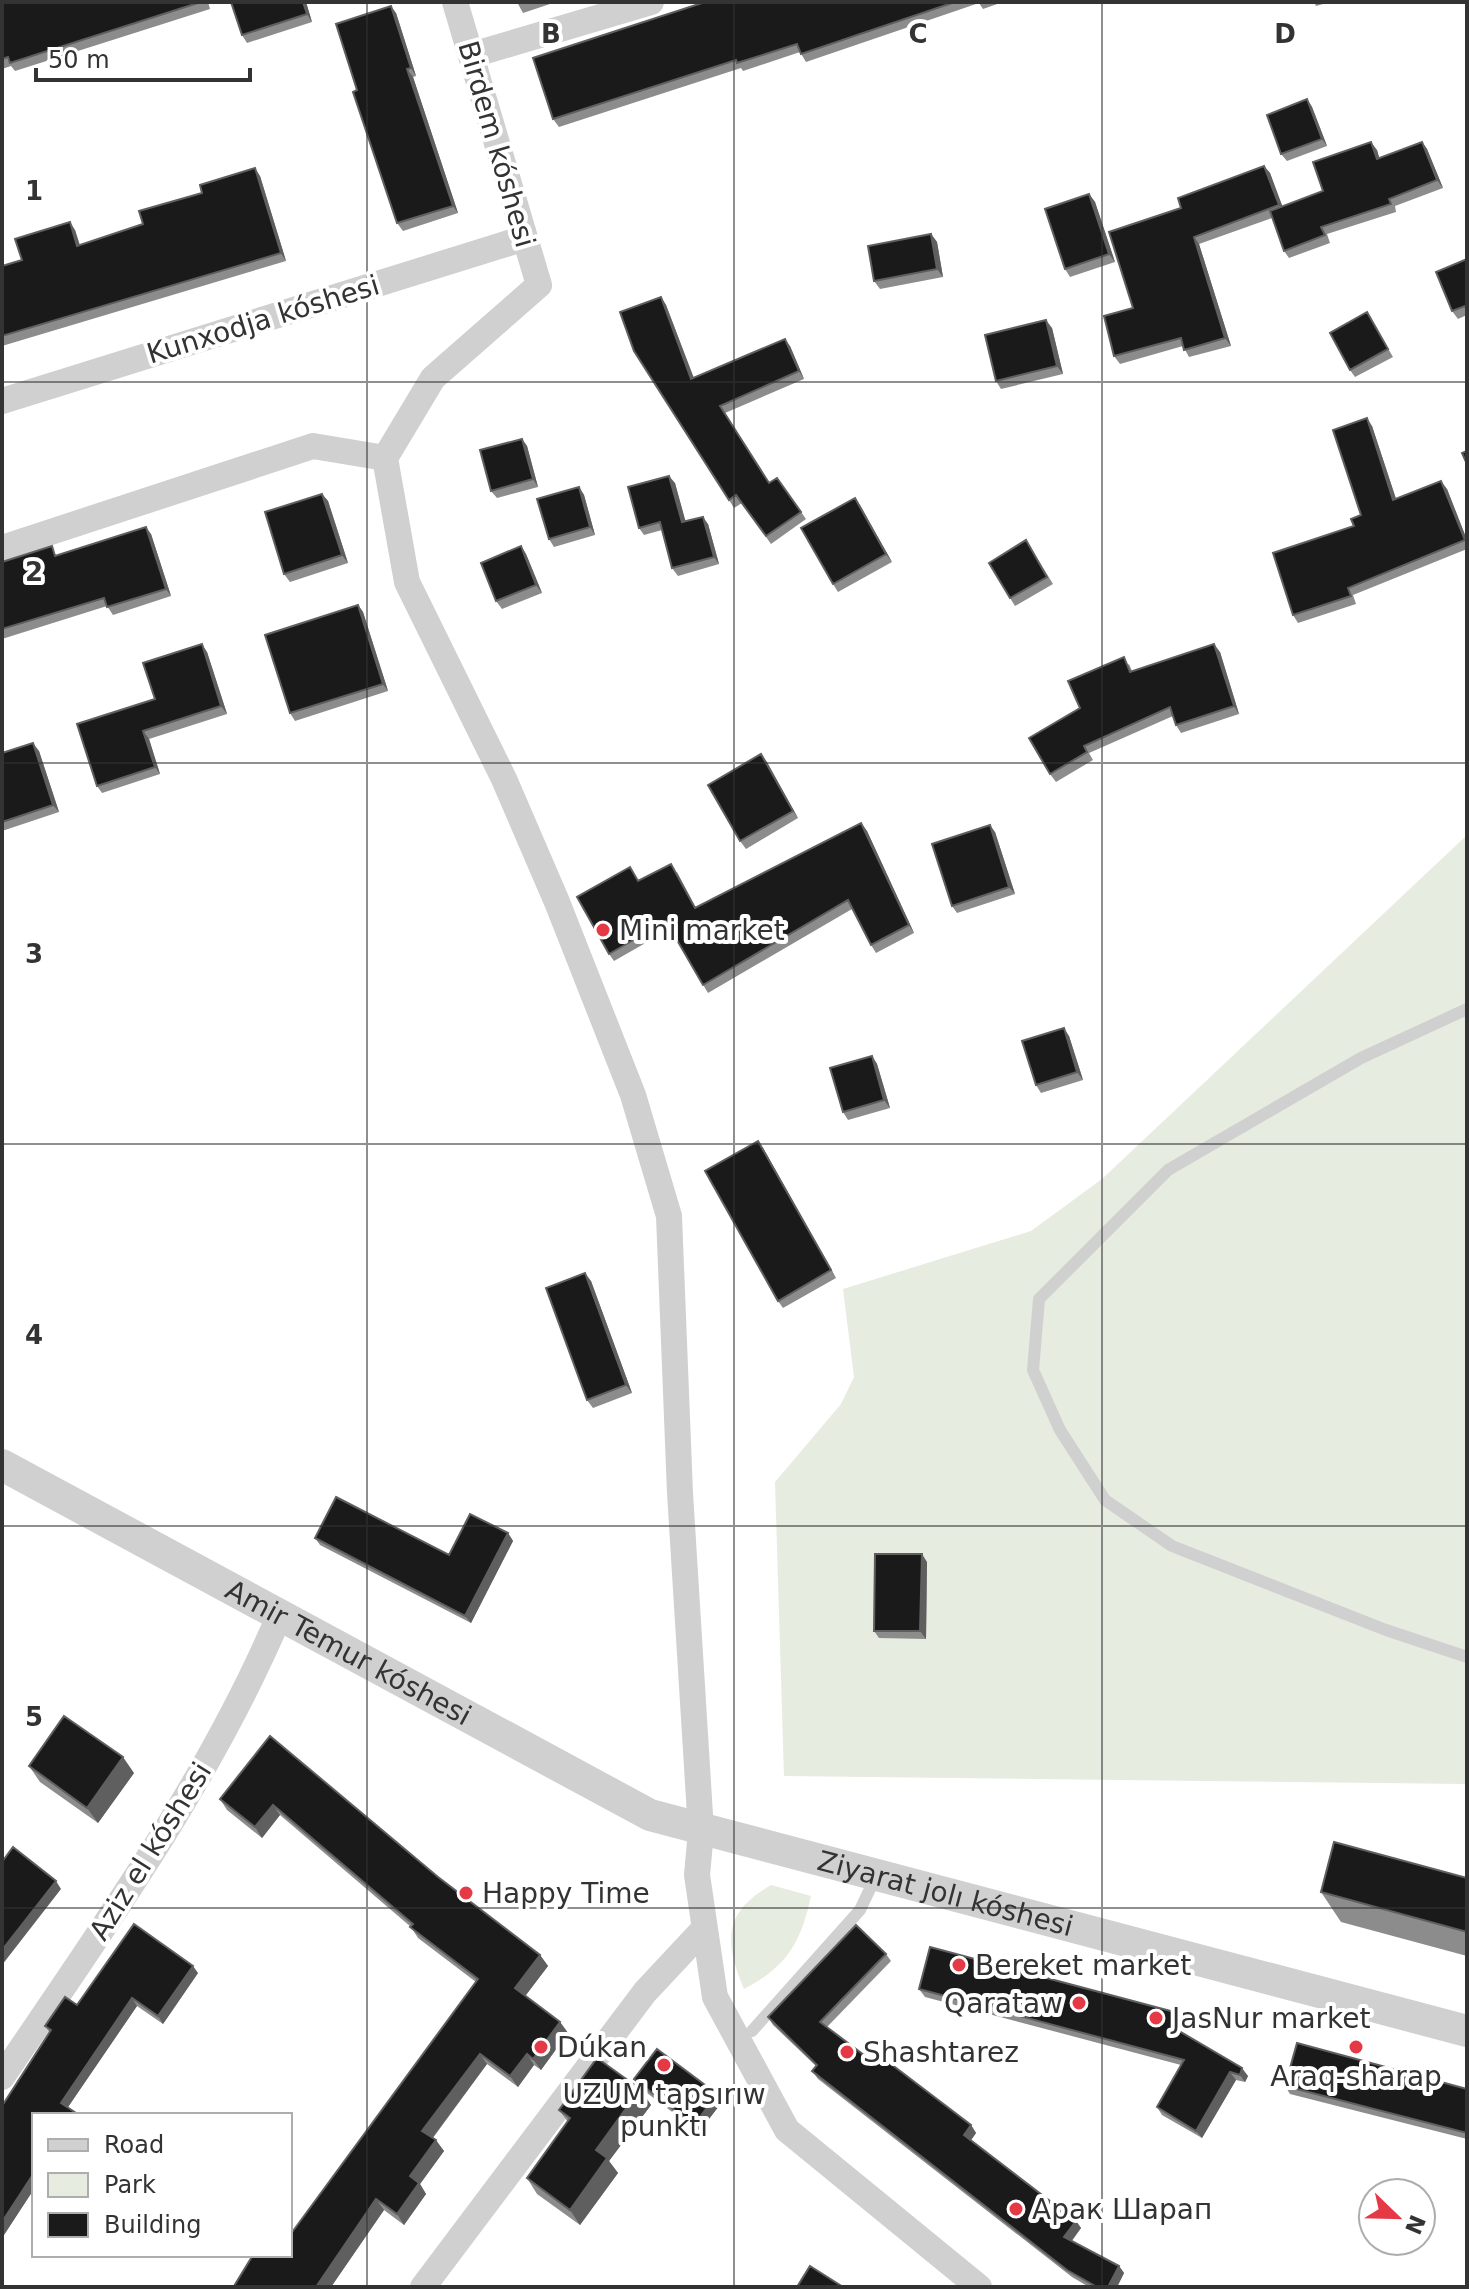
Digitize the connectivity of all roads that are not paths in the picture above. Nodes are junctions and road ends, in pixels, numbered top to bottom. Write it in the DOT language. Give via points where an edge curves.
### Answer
graph roads {
  1 [pos="455,2"];
  2 [pos="651,2"];
  3 [pos="472,55"];
  4 [pos="525,238"];
  5 [pos="2,401"];
  6 [pos="385,458"];
  7 [pos="2,548"];
  8 [pos="1467,1009"];
  9 [pos="2,1465"];
  10 [pos="280,1614"];
  11 [pos="1467,1657"];
  12 [pos="701,1831"];
  13 [pos="876,1876"];
  14 [pos="703,1930"];
  15 [pos="752,2031"];
  16 [pos="1467,2031"];
  17 [pos="2,2077"];
  18 [pos="949,2278"];
  19 [pos="423,2287"];
  20 [pos="979,2287"];
  1 -- 3 [label="street, Birdem kóshesi"];
  2 -- 3 [label="street"];
  3 -- 4 [label="street, Birdem kóshesi"];
  4 -- 5 [label="street, Kunxodja kóshesi"];
  4 -- 6 [label="street, Birdem kóshesi" via="539,285 433,378"];
  6 -- 7 [label="street" via="313,446"];
  6 -- 12 [label="street" via="407,582 504,779 557,902 633,1095 669,1216"];
  8 -- 11 [label="lane" via="1361,1058 1168,1170 1039,1299 1033,1370 1060,1430 1105,1500 1172,1546"];
  9 -- 10 [label="street, Amir Temur kóshesi"];
  10 -- 12 [label="street, Amir Temur kóshesi" via="650,1815"];
  10 -- 17 [label="street, Aziz el kóshesi" via="213,1749 133,1883"];
  12 -- 13 [label="street, Ziyarat jolı kóshesi"];
  12 -- 14 [label="street" via="697,1875"];
  13 -- 15 [label="lane" via="860,1910"];
  13 -- 16 [label="street, Ziyarat jolı kóshesi"];
  14 -- 18 [label="street" via="715,1997 787,2130"];
  14 -- 19 [label="street" via="645,1992"];
  18 -- 20 [label="street"];
}
